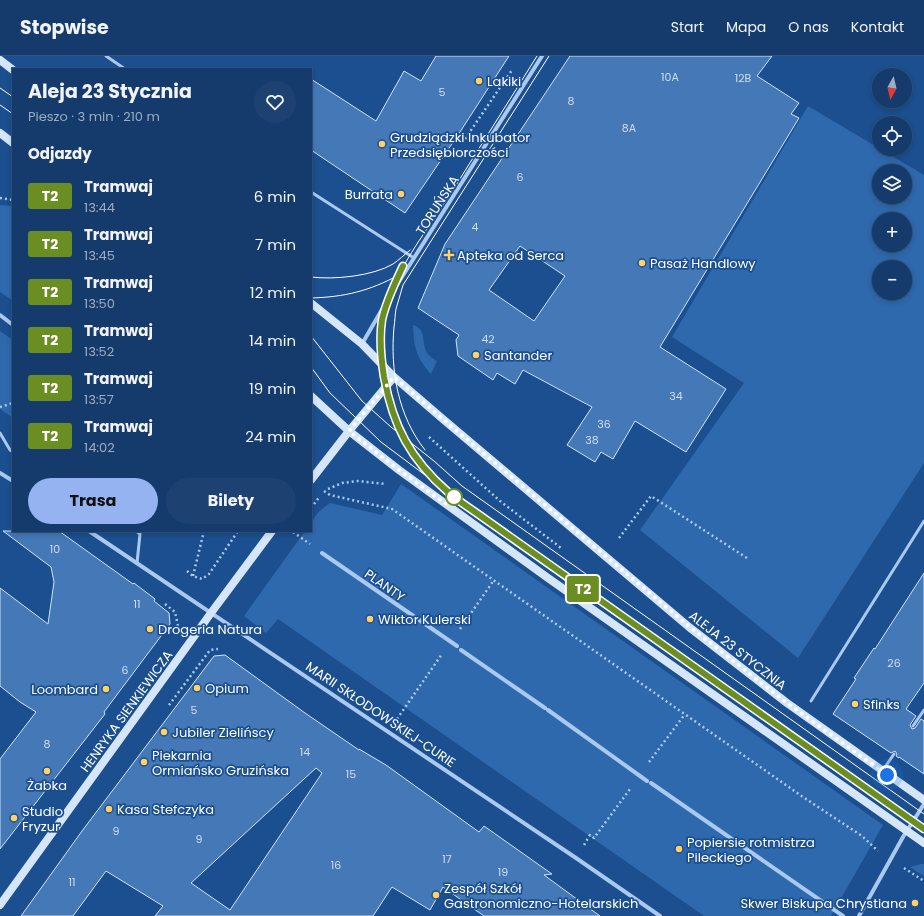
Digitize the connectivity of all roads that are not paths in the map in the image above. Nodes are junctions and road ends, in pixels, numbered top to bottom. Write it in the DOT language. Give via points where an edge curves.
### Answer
graph roads {
  1 [pos="106,56"];
  2 [pos="542,56"];
  3 [pos="0,60"];
  4 [pos="124,68"];
  5 [pos="12,69"];
  6 [pos="0,133"];
  7 [pos="12,142"];
  8 [pos="312,193"];
  9 [pos="414,258"];
  10 [pos="312,304"];
  11 [pos="0,315"];
  12 [pos="12,324"];
  13 [pos="362,344"];
  14 [pos="394,377"];
  15 [pos="312,397"];
  16 [pos="349,431"];
  17 [pos="0,433"];
  18 [pos="12,451"];
  19 [pos="0,473"];
  20 [pos="312,479"];
  21 [pos="12,480"];
  22 [pos="924,521"];
  23 [pos="91,532"];
  24 [pos="137,532"];
  25 [pos="271,532"];
  26 [pos="322,553"];
  27 [pos="138,563"];
  28 [pos="211,613"];
  29 [pos="457,646"];
  30 [pos="461,650"];
  31 [pos="811,701"];
  32 [pos="924,710"];
  33 [pos="913,726"];
  34 [pos="894,754"];
  35 [pos="882,771"];
  36 [pos="647,781"];
  37 [pos="651,784"];
  38 [pos="924,800"];
  39 [pos="924,804"];
  40 [pos="907,831"];
  41 [pos="924,843"];
  42 [pos="0,905"];
  43 [pos="660,916"];
  44 [pos="843,916"];
  45 [pos="859,916"];
  1 -- 4 [label="lane"];
  2 -- 9 [label="street, TORUŃSKA"];
  3 -- 5 [label="street"];
  6 -- 7 [label="street"];
  8 -- 9 [label="lane"];
  9 -- 13 [label="street, TORUŃSKA"];
  10 -- 13 [label="street, ALEJA 23 STYCZNIA"];
  11 -- 12 [label="street"];
  13 -- 14 [label="street, ALEJA 23 STYCZNIA"];
  14 -- 16 [label="street"];
  14 -- 35 [label="street, ALEJA 23 STYCZNIA" via="690,627 787,703"];
  15 -- 16 [label="street"];
  16 -- 20 [label="street"];
  16 -- 40 [label="street" via="542,573"];
  17 -- 18 [label="lane"];
  19 -- 21 [label="street"];
  22 -- 31 [label="lane"];
  23 -- 27 [label="street, MARII SKŁODOWSKIEJ-CURIE"];
  24 -- 27 [label="lane" via="140,534"];
  25 -- 28 [label="street, HENRYKA SIENKIEWICZA"];
  26 -- 29 [label="street, PLANTY"];
  27 -- 28 [label="street, MARII SKŁODOWSKIEJ-CURIE"];
  28 -- 42 [label="street, HENRYKA SIENKIEWICZA"];
  28 -- 43 [label="street, MARII SKŁODOWSKIEJ-CURIE"];
  30 -- 36 [label="street"];
  32 -- 33 [label="lane"];
  34 -- 35 [label="lane"];
  35 -- 38 [label="street, ALEJA 23 STYCZNIA"];
  37 -- 44 [label="street"];
  39 -- 40 [label="street"];
  40 -- 41 [label="street"];
  40 -- 45 [label="street"];
}
